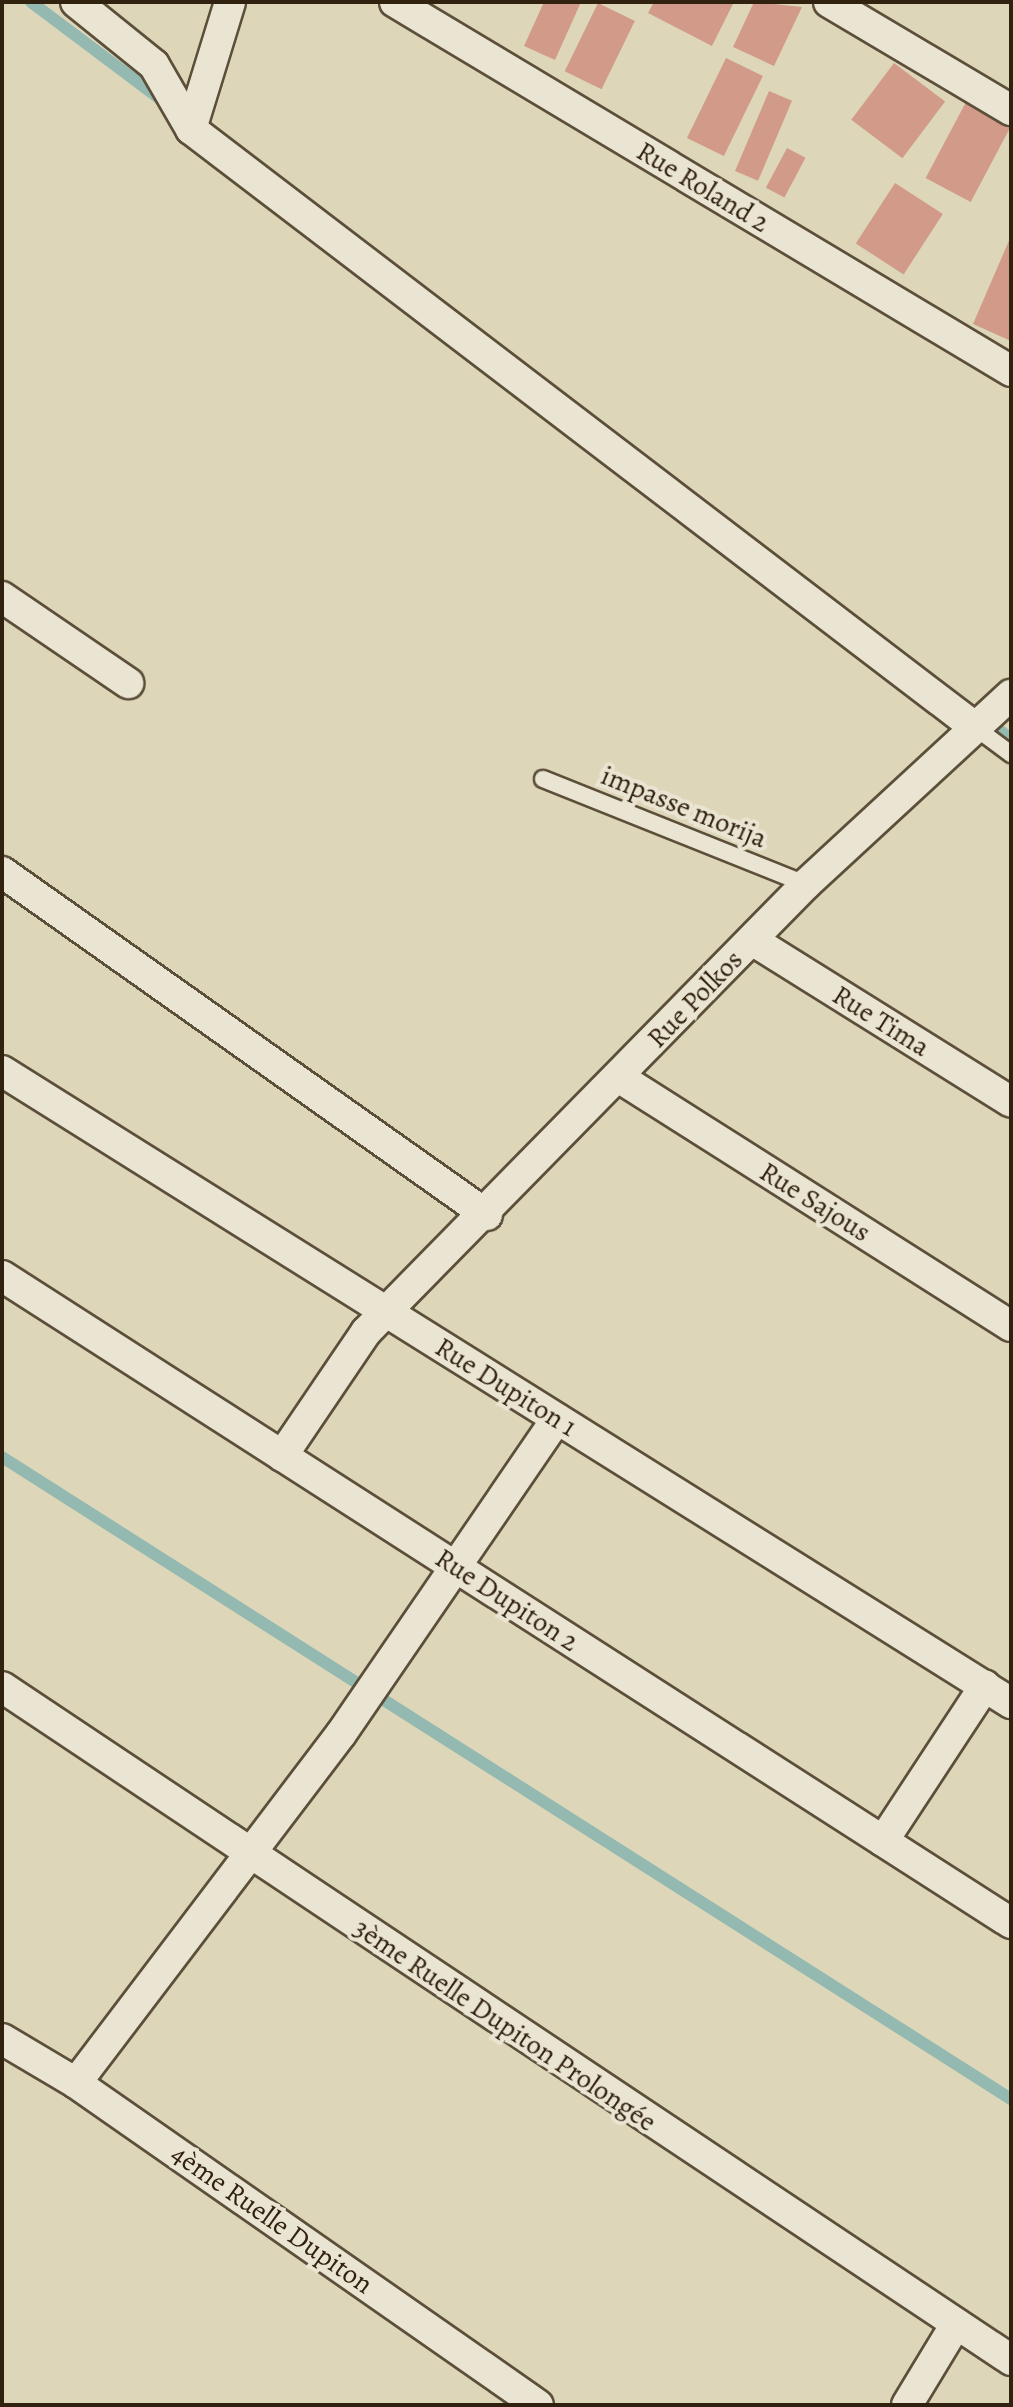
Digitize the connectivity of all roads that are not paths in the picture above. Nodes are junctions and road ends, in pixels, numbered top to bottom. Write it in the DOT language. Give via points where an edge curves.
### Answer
graph roads {
  1 [pos="76,2"];
  2 [pos="230,2"];
  3 [pos="395,2"];
  4 [pos="838,5"];
  5 [pos="1011,110"];
  6 [pos="191,129"];
  7 [pos="1011,371"];
  8 [pos="2,597"];
  9 [pos="128,683"];
  10 [pos="1011,695"];
  11 [pos="980,719"];
  12 [pos="1011,754"];
  13 [pos="543,779"];
  14 [pos="2,872"];
  15 [pos="806,884"];
  16 [pos="752,940"];
  17 [pos="2,1071"];
  18 [pos="620,1078"];
  19 [pos="1011,1102"];
  20 [pos="487,1215"];
  21 [pos="2,1276"];
  22 [pos="389,1313"];
  23 [pos="1011,1326"];
  24 [pos="557,1419"];
  25 [pos="282,1456"];
  26 [pos="457,1568"];
  27 [pos="985,1686"];
  28 [pos="2,1687"];
  29 [pos="1011,1703"];
  30 [pos="883,1841"];
  31 [pos="251,1856"];
  32 [pos="1011,1923"];
  33 [pos="2,2039"];
  34 [pos="76,2083"];
  35 [pos="956,2324"];
  36 [pos="1011,2360"];
  37 [pos="538,2405"];
  38 [pos="907,2405"];
  1 -- 6 [label="street" via="154,65"];
  2 -- 6 [label="street"];
  3 -- 7 [label="street, Rue Roland 2"];
  4 -- 5 [label="street"];
  6 -- 11 [label="street"];
  8 -- 9 [label="street"];
  10 -- 11 [label="street, Rue Polkos"];
  11 -- 12 [label="lane"];
  11 -- 15 [label="street, Rue Polkos"];
  13 -- 15 [label="lane, impasse morija"];
  14 -- 20 [label="street"];
  15 -- 16 [label="street, Rue Polkos"];
  16 -- 18 [label="street, Rue Polkos"];
  16 -- 19 [label="street, Rue Tima"];
  17 -- 22 [label="street, Rue Dupiton 1"];
  18 -- 20 [label="street, Rue Polkos"];
  18 -- 23 [label="street, Rue Sajous"];
  20 -- 22 [label="street, Rue Polkos"];
  21 -- 25 [label="street, Rue Dupiton 2"];
  22 -- 24 [label="street, Rue Dupiton 1"];
  22 -- 25 [label="street, Rue Polkos" via="366,1332"];
  24 -- 26 [label="street"];
  24 -- 27 [label="street, Rue Dupiton 1"];
  25 -- 26 [label="street, Rue Dupiton 2"];
  26 -- 30 [label="street, Rue Dupiton 2"];
  26 -- 31 [label="street"];
  27 -- 29 [label="street, Rue Dupiton 1"];
  27 -- 30 [label="street"];
  28 -- 31 [label="street, 3ème Ruelle Dupiton Prolongée"];
  30 -- 32 [label="street, Rue Dupiton 2"];
  31 -- 34 [label="street"];
  31 -- 35 [label="street, 3ème Ruelle Dupiton Prolongée"];
  33 -- 34 [label="street, 4ème Ruelle Dupiton"];
  34 -- 37 [label="street, 4ème Ruelle Dupiton"];
  35 -- 36 [label="street, 3ème Ruelle Dupiton Prolongée"];
  35 -- 38 [label="street"];
}
